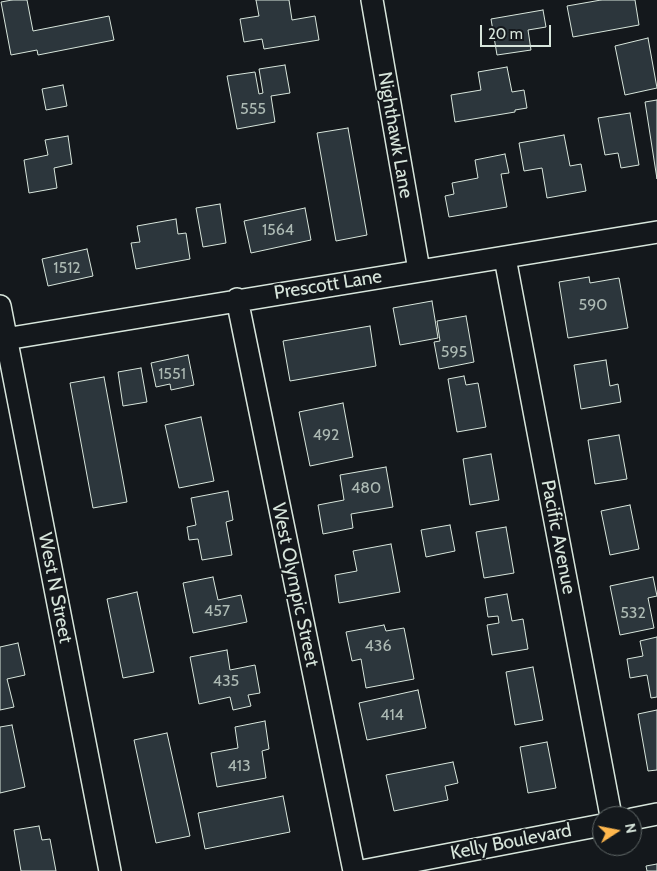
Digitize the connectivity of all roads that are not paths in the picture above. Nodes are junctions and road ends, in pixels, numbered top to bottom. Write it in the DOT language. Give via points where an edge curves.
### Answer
graph roads {
  1 [pos="372,0"];
  2 [pos="657,232"];
  3 [pos="505,258"];
  4 [pos="419,270"];
  5 [pos="236,299"];
  6 [pos="0,306"];
  7 [pos="3,339"];
  8 [pos="609,806"];
  9 [pos="657,814"];
  10 [pos="642,817"];
  11 [pos="592,827"];
  12 [pos="110,871"];
  13 [pos="354,871"];
  14 [pos="362,871"];
  1 -- 4 [label="street, Nighthawk Lane"];
  2 -- 3 [label="street, Prescott Lane"];
  3 -- 4 [label="street, Prescott Lane"];
  3 -- 8 [label="street, Pacific Avenue"];
  4 -- 5 [label="street, Prescott Lane"];
  5 -- 7 [label="street, Prescott Lane"];
  5 -- 13 [label="street, West Olympic Street"];
  6 -- 7 [label="street, West N Street"];
  7 -- 12 [label="street, West N Street"];
  9 -- 10 [label="street"];
  11 -- 14 [label="street, Kelly Boulevard"];
}
